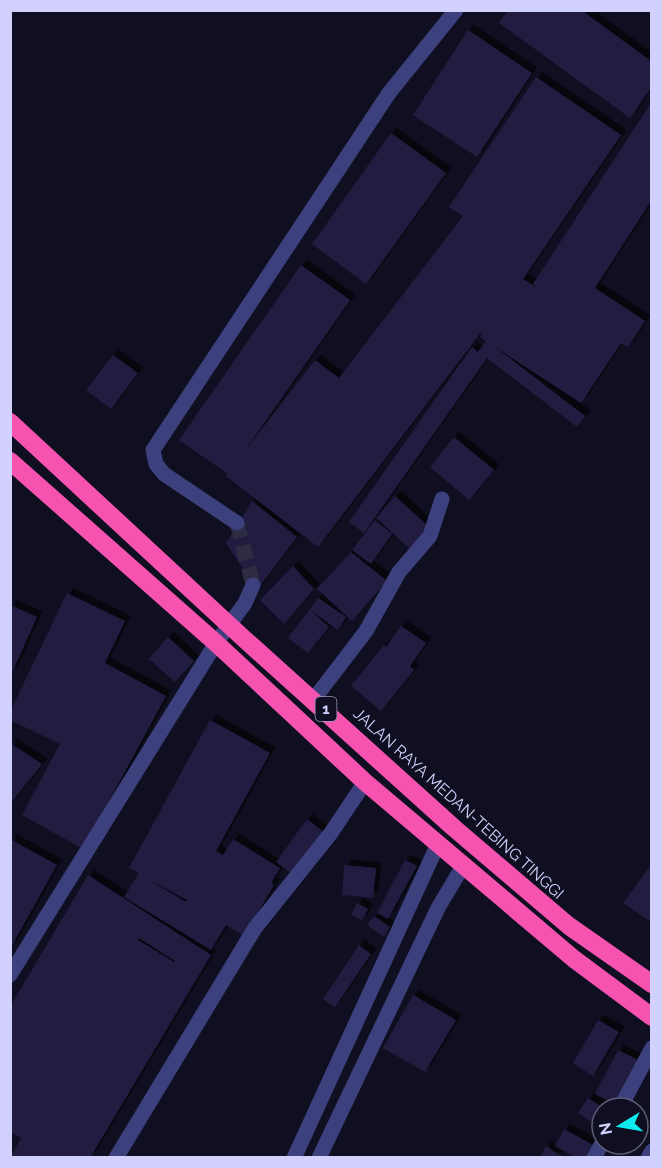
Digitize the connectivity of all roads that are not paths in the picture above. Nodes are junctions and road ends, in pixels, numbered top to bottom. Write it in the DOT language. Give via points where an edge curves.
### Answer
graph roads {
  1 [pos="456,10"];
  2 [pos="10,422"];
  3 [pos="11,462"];
  4 [pos="442,499"];
  5 [pos="237,524"];
  6 [pos="253,585"];
  7 [pos="229,624"];
  8 [pos="216,643"];
  9 [pos="314,699"];
  10 [pos="365,782"];
  11 [pos="438,844"];
  12 [pos="463,866"];
  13 [pos="10,975"];
  14 [pos="651,984"];
  15 [pos="651,1017"];
  16 [pos="651,1048"];
  17 [pos="626,1096"];
  18 [pos="651,1151"];
  19 [pos="116,1158"];
  20 [pos="294,1158"];
  21 [pos="319,1158"];
  22 [pos="648,1158"];
  1 -- 5 [label="street" via="388,93 153,450 156,464 164,474"];
  2 -- 7 [label="highway, JALAN RAYA MEDAN-TEBING TINGGI / 1"];
  3 -- 8 [label="highway, 1"];
  4 -- 9 [label="street" via="430,536 399,572 366,631"];
  6 -- 7 [label="street"];
  7 -- 8 [label="street"];
  7 -- 9 [label="highway, JALAN RAYA MEDAN-TEBING TINGGI / 1"];
  8 -- 10 [label="highway, 1"];
  8 -- 13 [label="street"];
  9 -- 14 [label="highway, JALAN RAYA MEDAN-TEBING TINGGI / 1" via="569,926"];
  10 -- 11 [label="highway, 1"];
  10 -- 19 [label="street" via="331,833 255,928"];
  11 -- 12 [label="highway, 1"];
  11 -- 20 [label="street"];
  12 -- 15 [label="highway, 1"];
  12 -- 21 [label="street" via="438,908"];
  16 -- 17 [label="street"];
  18 -- 22 [label="street"];
}
